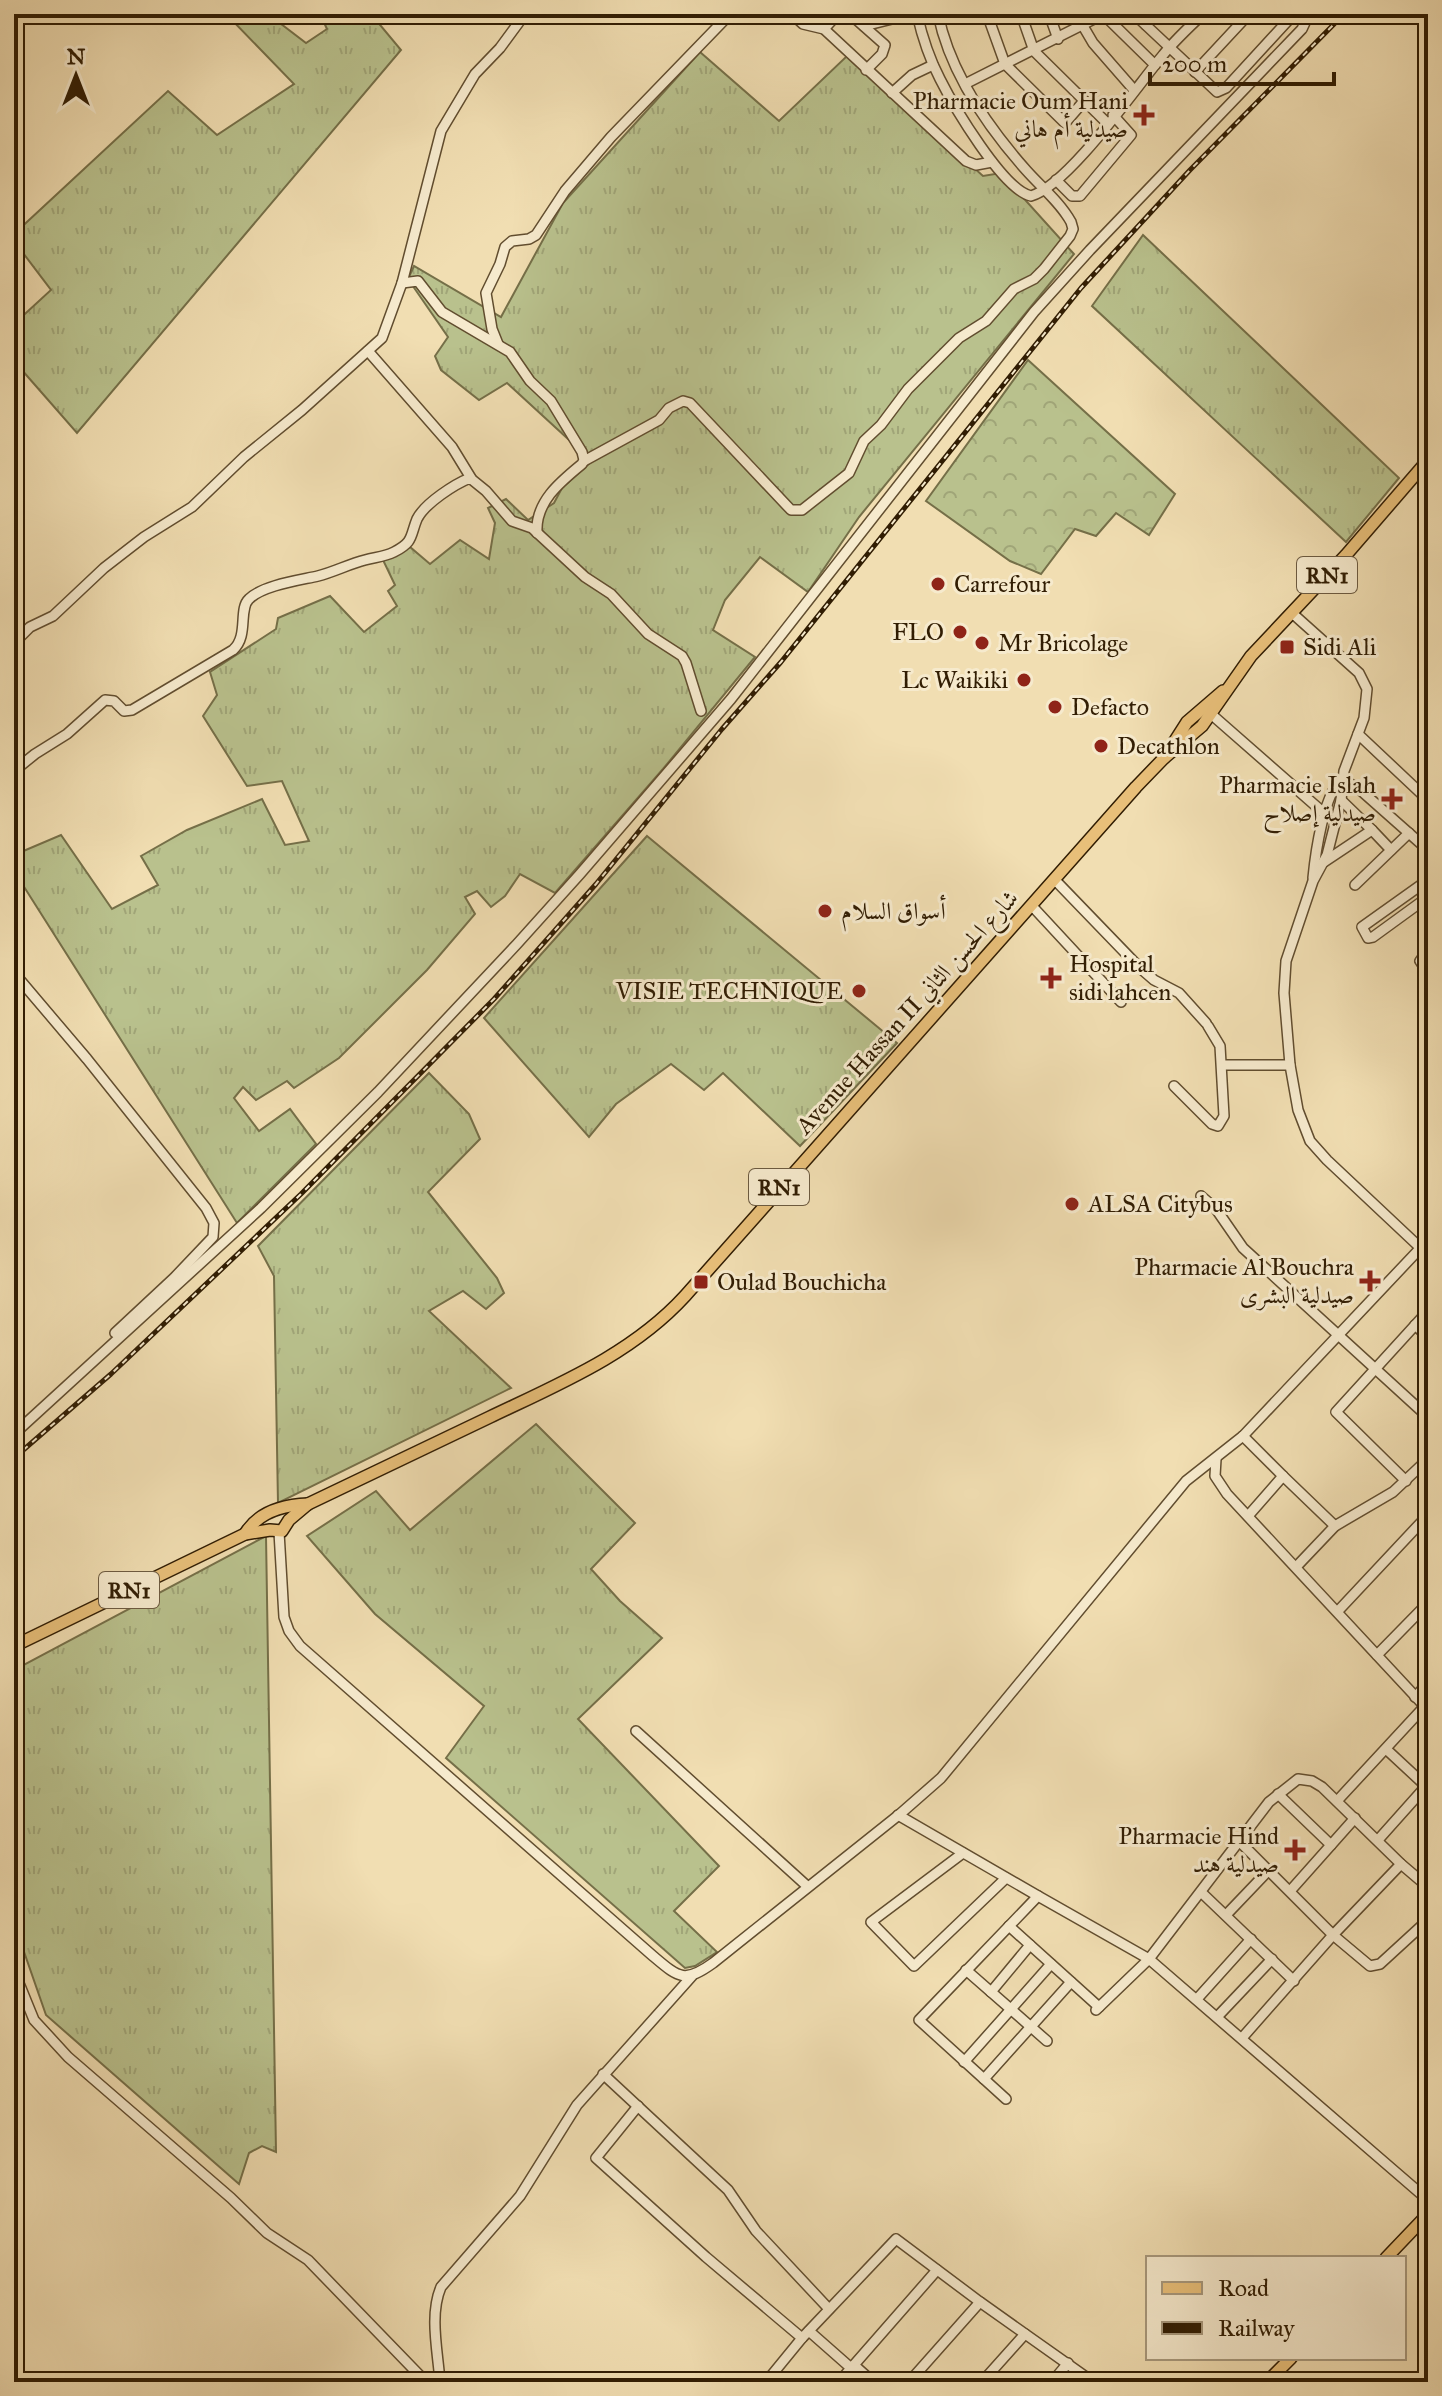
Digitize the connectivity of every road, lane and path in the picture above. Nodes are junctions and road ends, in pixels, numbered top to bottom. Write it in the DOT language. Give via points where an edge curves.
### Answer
graph roads {
  1 [pos="525,14"];
  2 [pos="730,14"];
  3 [pos="792,14"];
  4 [pos="838,14"];
  5 [pos="850,14"];
  6 [pos="914,14"];
  7 [pos="938,14"];
  8 [pos="987,14"];
  9 [pos="1021,14"];
  10 [pos="1049,14"];
  11 [pos="1076,14"];
  12 [pos="1104,14"];
  13 [pos="1134,14"];
  14 [pos="1156,14"];
  15 [pos="1203,14"];
  16 [pos="1249,14"];
  17 [pos="1294,14"];
  18 [pos="1309,14"];
  19 [pos="884,17"];
  20 [pos="1146,25"];
  21 [pos="864,26"];
  22 [pos="1082,27"];
  23 [pos="824,29"];
  24 [pos="1058,39"];
  25 [pos="1170,47"];
  26 [pos="1034,51"];
  27 [pos="1005,64"];
  28 [pos="933,65"];
  29 [pos="1155,65"];
  30 [pos="866,70"];
  31 [pos="1195,72"];
  32 [pos="965,84"];
  33 [pos="1134,90"];
  34 [pos="892,93"];
  35 [pos="1084,101"];
  36 [pos="1110,119"];
  37 [pos="992,162"];
  38 [pos="1056,180"];
  39 [pos="1044,190"];
  40 [pos="402,283"];
  41 [pos="490,320"];
  42 [pos="484,337"];
  43 [pos="498,344"];
  44 [pos="368,351"];
  45 [pos="1428,460"];
  46 [pos="584,461"];
  47 [pos="471,478"];
  48 [pos="537,533"];
  49 [pos="1292,613"];
  50 [pos="14,643"];
  51 [pos="1207,710"];
  52 [pos="701,711"];
  53 [pos="1358,734"];
  54 [pos="14,771"];
  55 [pos="1343,780"];
  56 [pos="1341,800"];
  57 [pos="1428,800"];
  58 [pos="1325,814"];
  59 [pos="1372,830"];
  60 [pos="1409,833"];
  61 [pos="1428,833"];
  62 [pos="1419,842"];
  63 [pos="1391,850"];
  64 [pos="1428,850"];
  65 [pos="1324,862"];
  66 [pos="1428,880"];
  67 [pos="1056,881"];
  68 [pos="1313,881"];
  69 [pos="1355,885"];
  70 [pos="1428,897"];
  71 [pos="1032,906"];
  72 [pos="1428,950"];
  73 [pos="14,973"];
  74 [pos="1428,973"];
  75 [pos="1121,1002"];
  76 [pos="1222,1065"];
  77 [pos="1290,1065"];
  78 [pos="1174,1086"];
  79 [pos="1201,1196"];
  80 [pos="1428,1240"];
  81 [pos="1419,1247"];
  82 [pos="1428,1255"];
  83 [pos="1428,1311"];
  84 [pos="1415,1325"];
  85 [pos="115,1333"];
  86 [pos="1338,1334"];
  87 [pos="1428,1337"];
  88 [pos="1375,1368"];
  89 [pos="1428,1417"];
  90 [pos="14,1434"];
  91 [pos="1243,1436"];
  92 [pos="1216,1459"];
  93 [pos="1428,1459"];
  94 [pos="1283,1476"];
  95 [pos="1406,1481"];
  96 [pos="308,1504"];
  97 [pos="283,1509"];
  98 [pos="1428,1515"];
  99 [pos="266,1516"];
  100 [pos="1248,1516"];
  101 [pos="289,1520"];
  102 [pos="1335,1526"];
  103 [pos="274,1531"];
  104 [pos="245,1534"];
  105 [pos="1296,1567"];
  106 [pos="1428,1603"];
  107 [pos="1338,1611"];
  108 [pos="14,1646"];
  109 [pos="1377,1655"];
  110 [pos="1428,1683"];
  111 [pos="1415,1697"];
  112 [pos="1426,1708"];
  113 [pos="636,1731"];
  114 [pos="1386,1749"];
  115 [pos="1427,1786"];
  116 [pos="1278,1794"];
  117 [pos="1337,1801"];
  118 [pos="898,1815"];
  119 [pos="1355,1818"];
  120 [pos="1238,1840"];
  121 [pos="1378,1840"];
  122 [pos="1331,1845"];
  123 [pos="963,1853"];
  124 [pos="1401,1864"];
  125 [pos="1269,1870"];
  126 [pos="1006,1878"];
  127 [pos="807,1886"];
  128 [pos="1428,1887"];
  129 [pos="1291,1890"];
  130 [pos="1202,1893"];
  131 [pos="1038,1896"];
  132 [pos="1226,1915"];
  133 [pos="1428,1920"];
  134 [pos="1009,1926"];
  135 [pos="1333,1935"];
  136 [pos="1251,1939"];
  137 [pos="1030,1945"];
  138 [pos="1149,1959"];
  139 [pos="1272,1959"];
  140 [pos="1051,1964"];
  141 [pos="966,1970"];
  142 [pos="14,1971"];
  143 [pos="692,1976"];
  144 [pos="1294,1981"];
  145 [pos="1071,1982"];
  146 [pos="991,1992"];
  147 [pos="1197,1999"];
  148 [pos="1011,2009"];
  149 [pos="1218,2016"];
  150 [pos="1031,2027"];
  151 [pos="1242,2038"];
  152 [pos="1047,2041"];
  153 [pos="964,2062"];
  154 [pos="603,2074"];
  155 [pos="984,2079"];
  156 [pos="1006,2099"];
  157 [pos="638,2106"];
  158 [pos="1428,2200"];
  159 [pos="1428,2214"];
  160 [pos="1388,2256"];
  161 [pos="937,2270"];
  162 [pos="980,2302"];
  163 [pos="829,2309"];
  164 [pos="805,2334"];
  165 [pos="1025,2334"];
  166 [pos="1289,2360"];
  167 [pos="1068,2363"];
  168 [pos="853,2366"];
  169 [pos="426,2382"];
  170 [pos="440,2382"];
  171 [pos="766,2382"];
  172 [pos="839,2382"];
  173 [pos="873,2382"];
  174 [pos="909,2382"];
  175 [pos="982,2382"];
  176 [pos="1052,2382"];
  177 [pos="1093,2382"];
  178 [pos="1267,2382"];
  1 -- 40 [label="street" via="475,74 441,131"];
  2 -- 41 [label="street" via="620,128 565,191 536,235 505,247 486,293"];
  3 -- 23 [label="street" via="803,24"];
  4 -- 23 [label="street"];
  5 -- 21 [label="street"];
  6 -- 19 [label="street"];
  6 -- 28 [label="street"];
  7 -- 32 [label="street"];
  8 -- 27 [label="street"];
  9 -- 26 [label="street"];
  10 -- 24 [label="street"];
  11 -- 22 [label="street"];
  12 -- 22 [label="street"];
  12 -- 29 [label="street"];
  13 -- 20 [label="street"];
  14 -- 20 [label="street"];
  15 -- 25 [label="street"];
  16 -- 31 [label="street"];
  17 -- 31 [label="street" via="1223,90 1214,90"];
  18 -- 90 [label="street" via="1302,29 1034,312 731,699 580,874 327,1143"];
  19 -- 21 [label="street"];
  20 -- 25 [label="street"];
  21 -- 30 [label="street" via="885,47"];
  22 -- 24 [label="street"];
  22 -- 33 [label="street"];
  23 -- 30 [label="street"];
  24 -- 26 [label="street"];
  25 -- 29 [label="street"];
  25 -- 31 [label="street"];
  26 -- 27 [label="street"];
  26 -- 35 [label="street"];
  27 -- 32 [label="street"];
  27 -- 35 [label="street" via="1065,123"];
  28 -- 34 [label="street"];
  28 -- 37 [label="street"];
  29 -- 33 [label="street"];
  30 -- 34 [label="street"];
  32 -- 39 [label="street" via="1001,140"];
  33 -- 36 [label="street"];
  34 -- 37 [label="street" via="966,161"];
  35 -- 36 [label="street"];
  36 -- 38 [label="street"];
  36 -- 38 [label="street" via="1131,135 1080,196 1072,196"];
  37 -- 39 [label="street" via="1026,195"];
  38 -- 39 [label="street"];
  39 -- 46 [label="street" via="1071,222 1070,236 1044,269 931,364 864,441 849,473 802,510 791,510 683,401"];
  40 -- 42 [label="street" via="421,284 442,312"];
  40 -- 44 [label="street" via="385,332"];
  41 -- 42 [label="street"];
  41 -- 43 [label="street"];
  42 -- 43 [label="street"];
  43 -- 46 [label="street" via="551,401"];
  44 -- 47 [label="street" via="452,447"];
  44 -- 50 [label="street" via="192,507 141,539"];
  45 -- 49 [label="main road, RN1"];
  46 -- 48 [label="street" via="542,507"];
  47 -- 48 [label="street" via="512,521"];
  47 -- 54 [label="street" via="447,489 423,512 403,547 251,597 233,650 132,710 105,700"];
  48 -- 52 [label="street" via="611,594 648,634 682,656"];
  49 -- 51 [label="main road, RN1"];
  49 -- 53 [label="street" via="1365,683 1368,702"];
  51 -- 58 [label="street"];
  51 -- 67 [label="main road, Avenue Hassan II شارع الحسن الثاني / RN1"];
  53 -- 55 [label="street"];
  53 -- 57 [label="street"];
  55 -- 56 [label="street"];
  55 -- 58 [label="street" via="1333,787"];
  55 -- 60 [label="street" via="1356,785"];
  56 -- 59 [label="street"];
  56 -- 65 [label="street"];
  58 -- 68 [label="street"];
  59 -- 63 [label="street"];
  59 -- 65 [label="street"];
  60 -- 62 [label="street"];
  60 -- 63 [label="street"];
  61 -- 62 [label="street"];
  62 -- 64 [label="street"];
  63 -- 69 [label="street"];
  65 -- 68 [label="street"];
  66 -- 70 [label="street" via="1362,927 1364,933 1373,937"];
  67 -- 71 [label="main road, Avenue Hassan II شارع الحسن الثاني / RN1"];
  67 -- 76 [label="street" via="1146,974 1179,993 1207,1024 1220,1043"];
  68 -- 77 [label="street" via="1285,968"];
  71 -- 75 [label="street"];
  71 -- 96 [label="main road, Avenue Hassan II شارع الحسن الثاني / RN1" via="650,1329 548,1390"];
  72 -- 74 [label="street" via="1420,961"];
  73 -- 85 [label="street" via="214,1223 213,1237"];
  76 -- 77 [label="street"];
  76 -- 78 [label="street" via="1224,1116 1218,1126"];
  77 -- 81 [label="street" via="1310,1141"];
  79 -- 86 [label="street" via="1243,1248"];
  80 -- 81 [label="street"];
  81 -- 82 [label="street"];
  81 -- 86 [label="street"];
  83 -- 84 [label="street"];
  84 -- 87 [label="street"];
  84 -- 88 [label="street"];
  86 -- 88 [label="street"];
  86 -- 91 [label="street"];
  88 -- 89 [label="street"];
  88 -- 95 [label="street" via="1337,1414"];
  91 -- 92 [label="street"];
  91 -- 94 [label="street"];
  92 -- 100 [label="street" via="1215,1476"];
  92 -- 118 [label="street" via="1177,1490 958,1758"];
  93 -- 95 [label="street"];
  94 -- 100 [label="street"];
  94 -- 102 [label="street"];
  95 -- 102 [label="street"];
  96 -- 97 [label="main road, Avenue Hassan II شارع الحسن الثاني / RN1"];
  96 -- 101 [label="main road, Avenue Hassan II شارع الحسن الثاني / RN1"];
  97 -- 99 [label="main road" via="272,1509"];
  97 -- 101 [label="main road"];
  98 -- 107 [label="street"];
  99 -- 103 [label="main road"];
  99 -- 104 [label="main road, RN1"];
  100 -- 105 [label="street"];
  101 -- 103 [label="main road" via="287,1527"];
  102 -- 105 [label="street"];
  103 -- 104 [label="main road, RN1"];
  103 -- 143 [label="street" via="284,1617 300,1646 653,1956 677,1975"];
  104 -- 108 [label="main road, RN1"];
  105 -- 107 [label="street"];
  106 -- 109 [label="street"];
  107 -- 109 [label="street"];
  109 -- 111 [label="street"];
  110 -- 111 [label="street"];
  111 -- 112 [label="street"];
  112 -- 114 [label="street"];
  113 -- 127 [label="street"];
  114 -- 115 [label="street"];
  114 -- 117 [label="street"];
  115 -- 121 [label="street"];
  116 -- 117 [label="street" via="1305,1779"];
  116 -- 120 [label="street"];
  116 -- 122 [label="street"];
  117 -- 119 [label="street"];
  118 -- 123 [label="street"];
  118 -- 127 [label="street"];
  119 -- 121 [label="street"];
  119 -- 122 [label="street"];
  120 -- 125 [label="street"];
  120 -- 130 [label="street"];
  121 -- 124 [label="street"];
  122 -- 129 [label="street"];
  123 -- 126 [label="street"];
  123 -- 126 [label="street" via="871,1922 914,1966"];
  124 -- 128 [label="street"];
  124 -- 135 [label="street"];
  125 -- 129 [label="street"];
  125 -- 132 [label="street"];
  126 -- 131 [label="street"];
  127 -- 143 [label="street"];
  129 -- 135 [label="street"];
  130 -- 132 [label="street"];
  130 -- 138 [label="street"];
  131 -- 134 [label="street"];
  131 -- 138 [label="street"];
  132 -- 136 [label="street"];
  133 -- 135 [label="street" via="1374,1967"];
  134 -- 137 [label="street"];
  134 -- 141 [label="street"];
  135 -- 144 [label="street"];
  136 -- 139 [label="street"];
  136 -- 147 [label="street"];
  137 -- 140 [label="street"];
  137 -- 146 [label="street"];
  138 -- 145 [label="street" via="1098,2008"];
  138 -- 147 [label="street"];
  139 -- 144 [label="street"];
  139 -- 149 [label="street"];
  140 -- 145 [label="street"];
  140 -- 148 [label="street"];
  141 -- 146 [label="street"];
  141 -- 153 [label="street" via="919,2020"];
  142 -- 169 [label="street" via="34,2020 68,2057 267,2233 308,2260"];
  143 -- 154 [label="street"];
  144 -- 151 [label="street"];
  145 -- 150 [label="street"];
  146 -- 148 [label="street"];
  147 -- 149 [label="street"];
  148 -- 150 [label="street"];
  148 -- 153 [label="street"];
  149 -- 151 [label="street"];
  150 -- 152 [label="street"];
  150 -- 155 [label="street"];
  151 -- 158 [label="street"];
  153 -- 155 [label="street"];
  154 -- 157 [label="street"];
  154 -- 170 [label="street" via="567,2117 520,2196 441,2287 435,2317"];
  155 -- 156 [label="street"];
  157 -- 163 [label="street" via="728,2190 756,2231"];
  157 -- 164 [label="street" via="596,2158 706,2257"];
  159 -- 160 [label="main road"];
  161 -- 162 [label="street"];
  161 -- 163 [label="street" via="896,2239"];
  161 -- 168 [label="street"];
  162 -- 165 [label="street"];
  162 -- 174 [label="street"];
  163 -- 164 [label="street"];
  164 -- 168 [label="street"];
  164 -- 171 [label="street"];
  165 -- 167 [label="street"];
  165 -- 175 [label="street"];
  166 -- 178 [label="main road"];
  167 -- 176 [label="street"];
  167 -- 177 [label="street"];
  168 -- 172 [label="street"];
  168 -- 173 [label="street"];
}
